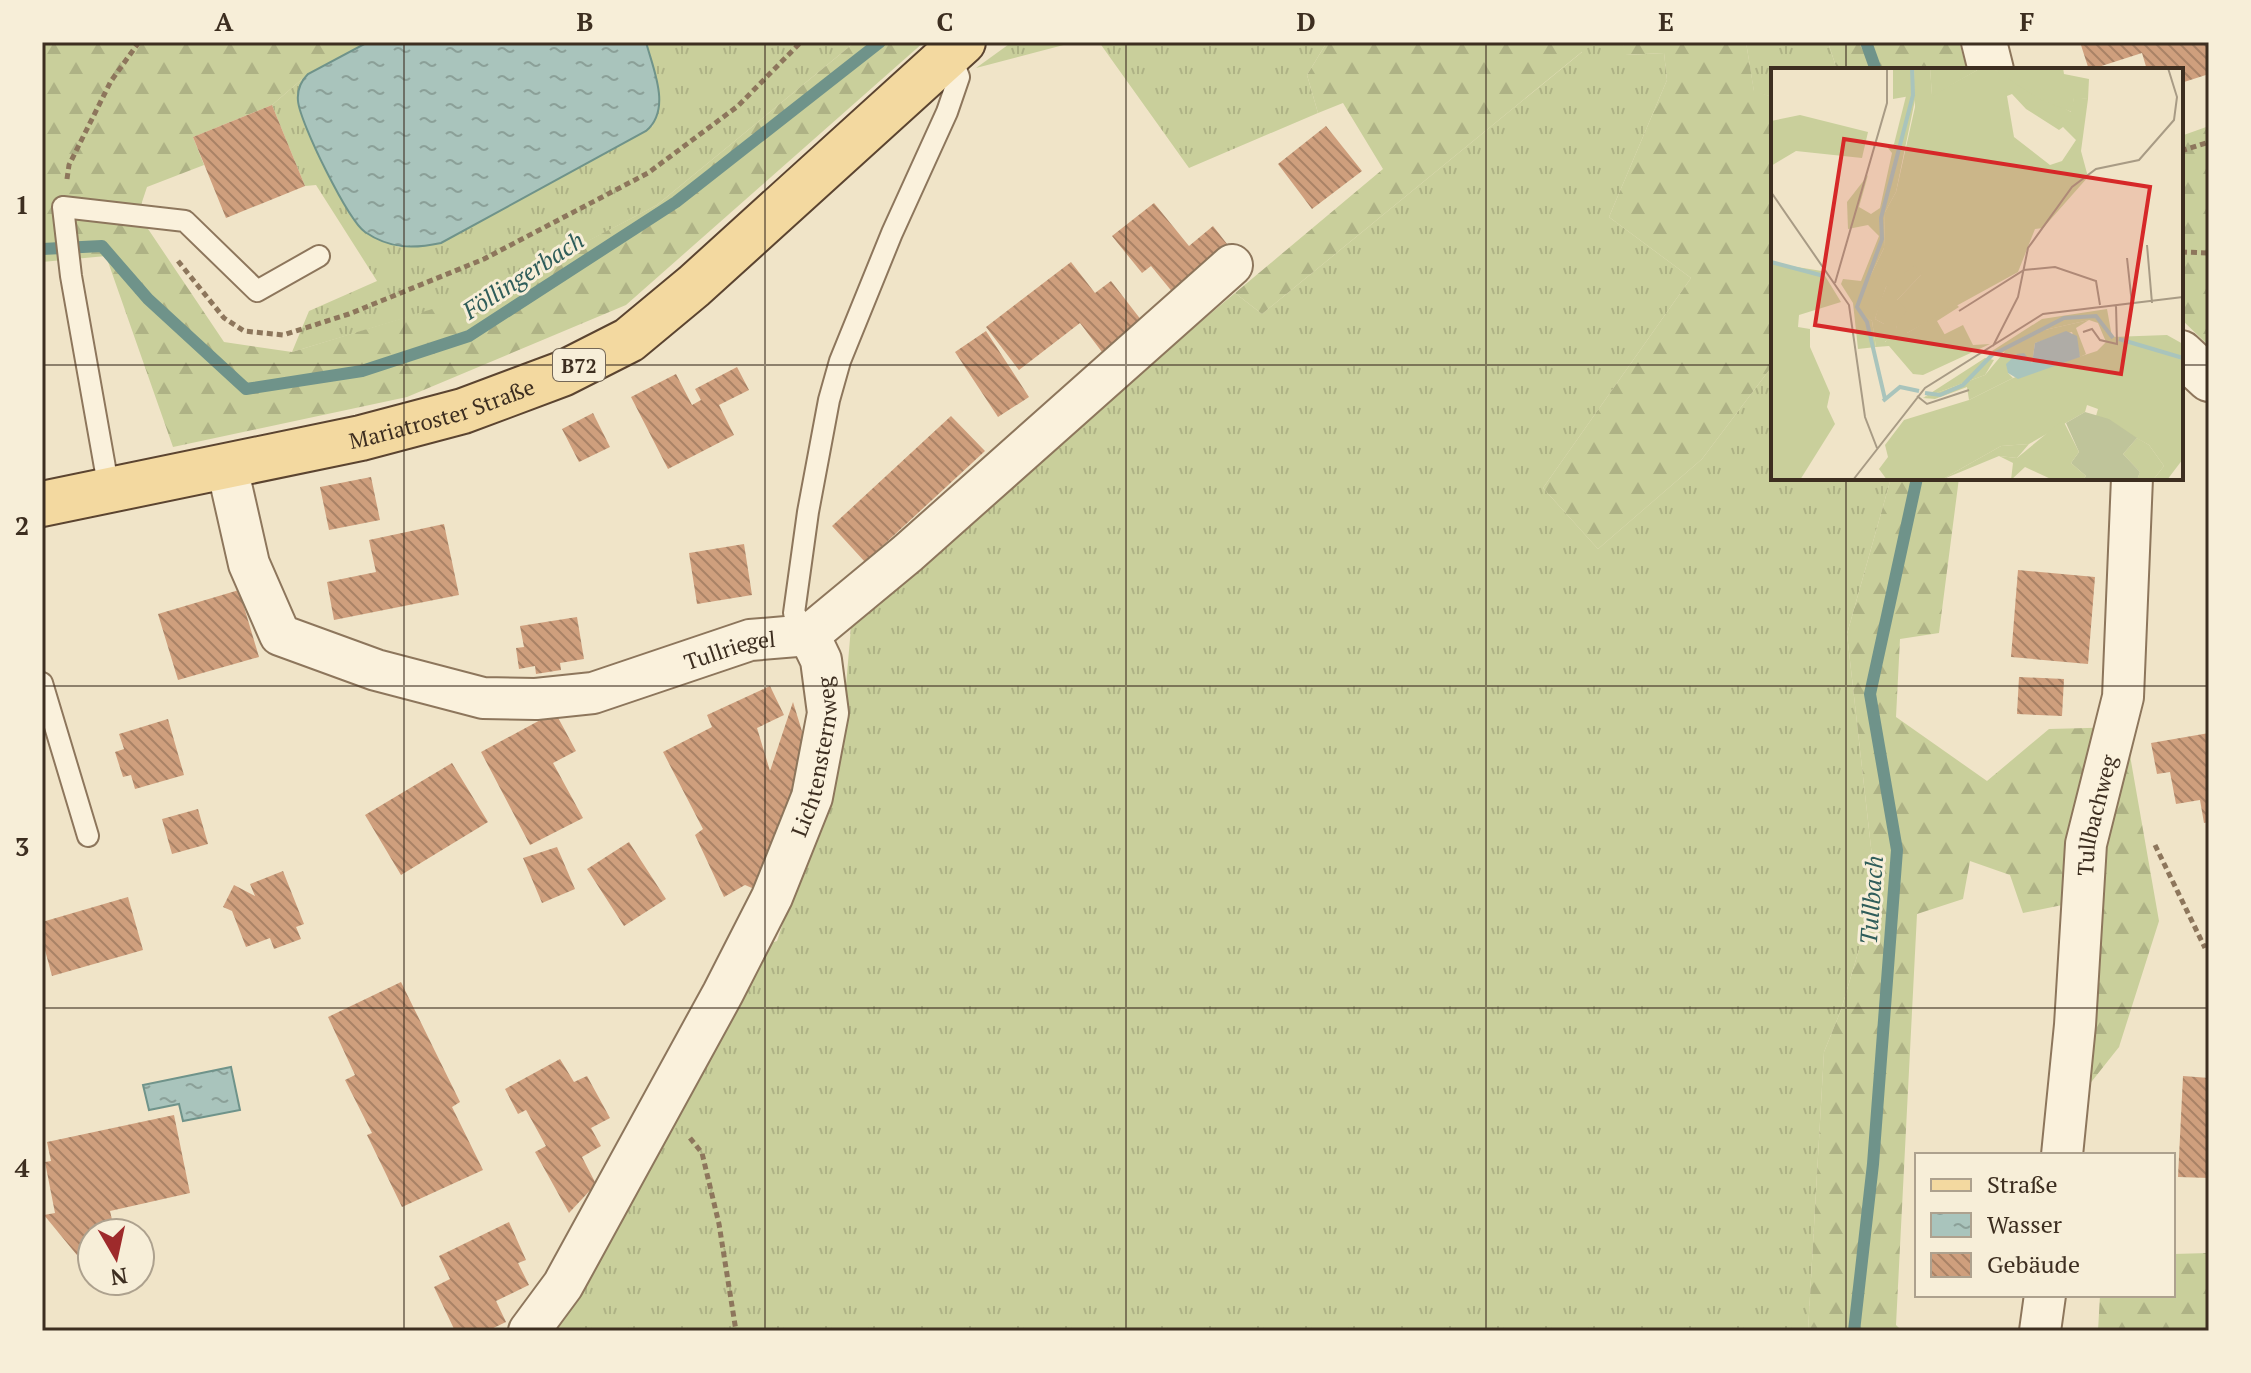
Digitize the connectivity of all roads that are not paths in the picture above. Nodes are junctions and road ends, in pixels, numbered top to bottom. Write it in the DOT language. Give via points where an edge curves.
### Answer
graph roads {
  1 [pos="1984,42"];
  2 [pos="956,48"];
  3 [pos="1990,68"];
  4 [pos="319,256"];
  5 [pos="1232,265"];
  6 [pos="2183,355"];
  7 [pos="2209,379"];
  8 [pos="227,467"];
  9 [pos="2132,480"];
  10 [pos="109,490"];
  11 [pos="42,504"];
  12 [pos="809,635"];
  13 [pos="42,683"];
  14 [pos="88,836"];
  15 [pos="2062,1153"];
  16 [pos="2045,1297"];
  17 [pos="529,1331"];
  18 [pos="2040,1331"];
  1 -- 3 [label="street"];
  2 -- 8 [label="main road, Mariatroster Straße / B72" via="629,340 562,374 463,411"];
  2 -- 12 [label="lane, Lichtensternweg" via="959,77 947,112 892,233 829,400 794,613"];
  4 -- 10 [label="lane" via="257,291 185,221 63,216"];
  5 -- 12 [label="street"];
  6 -- 7 [label="street"];
  8 -- 10 [label="main road, Mariatroster Straße / B72"];
  8 -- 12 [label="street, Tullriegel" via="249,564 280,635 376,670 483,698 536,699 593,693 750,640"];
  9 -- 15 [label="street, Tullbachweg" via="2123,697 2086,844"];
  10 -- 11 [label="main road, Mariatroster Straße / B72"];
  12 -- 17 [label="street, Lichtensternweg" via="821,660 828,713 812,797 772,897 563,1285"];
  13 -- 14 [label="lane"];
  16 -- 18 [label="street"];
}
